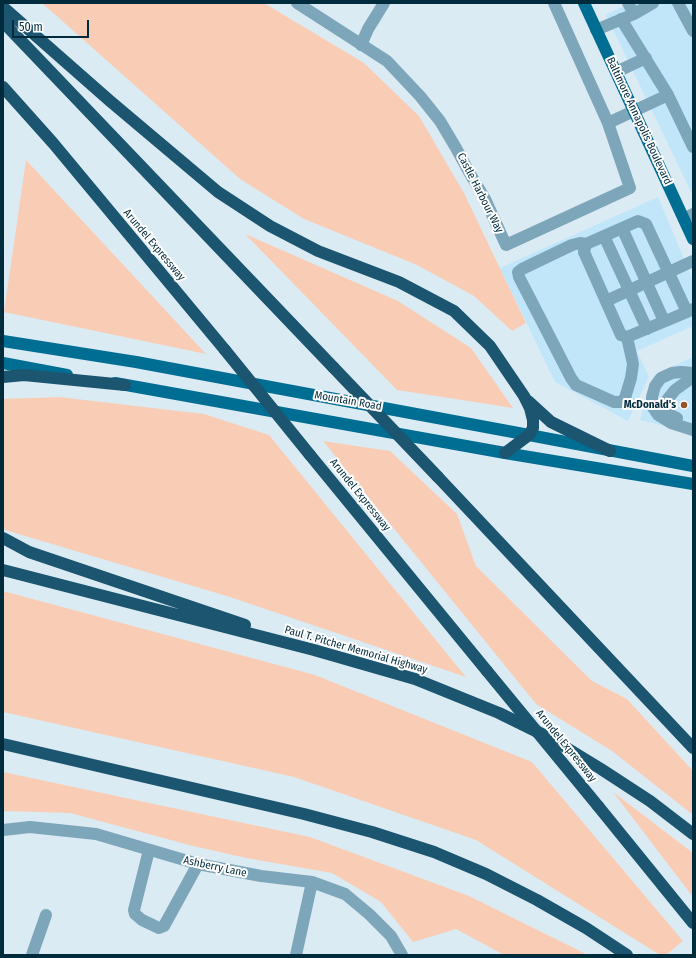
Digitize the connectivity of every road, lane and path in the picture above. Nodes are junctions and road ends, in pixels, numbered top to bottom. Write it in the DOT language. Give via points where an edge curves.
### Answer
graph roads {
  1 [pos="297,3"];
  2 [pos="384,3"];
  3 [pos="554,3"];
  4 [pos="584,3"];
  5 [pos="653,3"];
  6 [pos="678,3"];
  7 [pos="3,7"];
  8 [pos="631,8"];
  9 [pos="621,19"];
  10 [pos="3,22"];
  11 [pos="596,30"];
  12 [pos="693,31"];
  13 [pos="361,45"];
  14 [pos="646,58"];
  15 [pos="616,72"];
  16 [pos="3,87"];
  17 [pos="668,95"];
  18 [pos="634,110"];
  19 [pos="608,122"];
  20 [pos="693,147"];
  21 [pos="688,216"];
  22 [pos="622,228"];
  23 [pos="604,236"];
  24 [pos="693,239"];
  25 [pos="586,244"];
  26 [pos="693,261"];
  27 [pos="669,272"];
  28 [pos="647,282"];
  29 [pos="629,290"];
  30 [pos="606,301"];
  31 [pos="690,311"];
  32 [pos="664,322"];
  33 [pos="647,329"];
  34 [pos="627,337"];
  35 [pos="3,341"];
  36 [pos="3,363"];
  37 [pos="693,373"];
  38 [pos="693,376"];
  39 [pos="3,377"];
  40 [pos="125,385"];
  41 [pos="524,396"];
  42 [pos="693,424"];
  43 [pos="693,430"];
  44 [pos="529,435"];
  45 [pos="610,450"];
  46 [pos="505,453"];
  47 [pos="693,466"];
  48 [pos="693,484"];
  49 [pos="3,538"];
  50 [pos="3,570"];
  51 [pos="314,650"];
  52 [pos="3,745"];
  53 [pos="693,748"];
  54 [pos="3,830"];
  55 [pos="693,834"];
  56 [pos="149,850"];
  57 [pos="198,864"];
  58 [pos="312,882"];
  59 [pos="46,915"];
  60 [pos="693,923"];
  61 [pos="32,955"];
  62 [pos="296,955"];
  63 [pos="402,955"];
  64 [pos="627,955"];
  1 -- 13 [label="street, Castle Harbour Way"];
  2 -- 13 [label="street"];
  3 -- 19 [label="street, Castle Harbour Way"];
  4 -- 11 [label="main road, Baltimore Annapolis Boulevard"];
  5 -- 8 [label="street"];
  6 -- 12 [label="street"];
  7 -- 41 [label="highway" via="218,192 270,226 318,251 399,282 454,311 490,346"];
  8 -- 9 [label="street"];
  9 -- 11 [label="street"];
  9 -- 14 [label="street"];
  10 -- 53 [label="highway, bridge"];
  11 -- 15 [label="main road, Baltimore Annapolis Boulevard"];
  13 -- 19 [label="street, Castle Harbour Way" via="387,61 440,121 485,199 506,245 630,188"];
  14 -- 15 [label="street"];
  14 -- 17 [label="street"];
  15 -- 18 [label="main road, Baltimore Annapolis Boulevard"];
  16 -- 60 [label="highway, Arundel Expressway, bridge" via="58,149 224,350"];
  17 -- 18 [label="street"];
  17 -- 20 [label="street"];
  18 -- 19 [label="street"];
  18 -- 21 [label="main road, Baltimore Annapolis Boulevard"];
  21 -- 24 [label="main road, Baltimore Annapolis Boulevard"];
  22 -- 23 [label="street"];
  22 -- 27 [label="street" via="638,221 646,224"];
  22 -- 28 [label="street"];
  23 -- 25 [label="street"];
  23 -- 29 [label="street"];
  25 -- 30 [label="street" via="584,252"];
  25 -- 34 [label="street" via="572,244 529,265 518,272 519,277 571,378 576,384 614,402 621,402 625,398 631,378 633,364"];
  26 -- 27 [label="street"];
  27 -- 28 [label="street"];
  27 -- 31 [label="street"];
  28 -- 29 [label="street"];
  28 -- 32 [label="street"];
  29 -- 30 [label="street"];
  29 -- 33 [label="street"];
  30 -- 34 [label="street" via="620,334"];
  31 -- 32 [label="street"];
  32 -- 33 [label="street"];
  33 -- 34 [label="street"];
  35 -- 44 [label="main road, Mountain Road" via="144,364"];
  36 -- 40 [label="main road"];
  37 -- 43 [label="street" via="672,373 662,378 655,386 652,397 652,406 658,415"];
  38 -- 42 [label="street" via="675,390 665,405 671,416"];
  39 -- 40 [label="highway" via="24,375"];
  40 -- 46 [label="main road"];
  41 -- 44 [label="highway" via="533,420 533,428"];
  41 -- 45 [label="highway" via="551,422"];
  44 -- 45 [label="main road, Mountain Road"];
  44 -- 46 [label="highway"];
  45 -- 47 [label="main road, Mountain Road"];
  46 -- 48 [label="main road"];
  49 -- 51 [label="highway" via="29,552"];
  50 -- 51 [label="highway, Paul T. Pitcher Memorial Highway"];
  51 -- 55 [label="highway, Paul T. Pitcher Memorial Highway" via="415,679 506,716 552,739 601,769 650,801"];
  52 -- 64 [label="highway" via="304,814 434,852 538,900"];
  54 -- 56 [label="street, Ashberry Lane" via="30,826 96,834"];
  56 -- 57 [label="street, Ashberry Lane"];
  56 -- 57 [label="street" via="134,910 142,920 159,928 164,926"];
  57 -- 58 [label="street, Ashberry Lane" via="261,876"];
  58 -- 62 [label="street"];
  58 -- 63 [label="street, Ashberry Lane" via="345,894 391,936"];
  59 -- 61 [label="street"];
}
